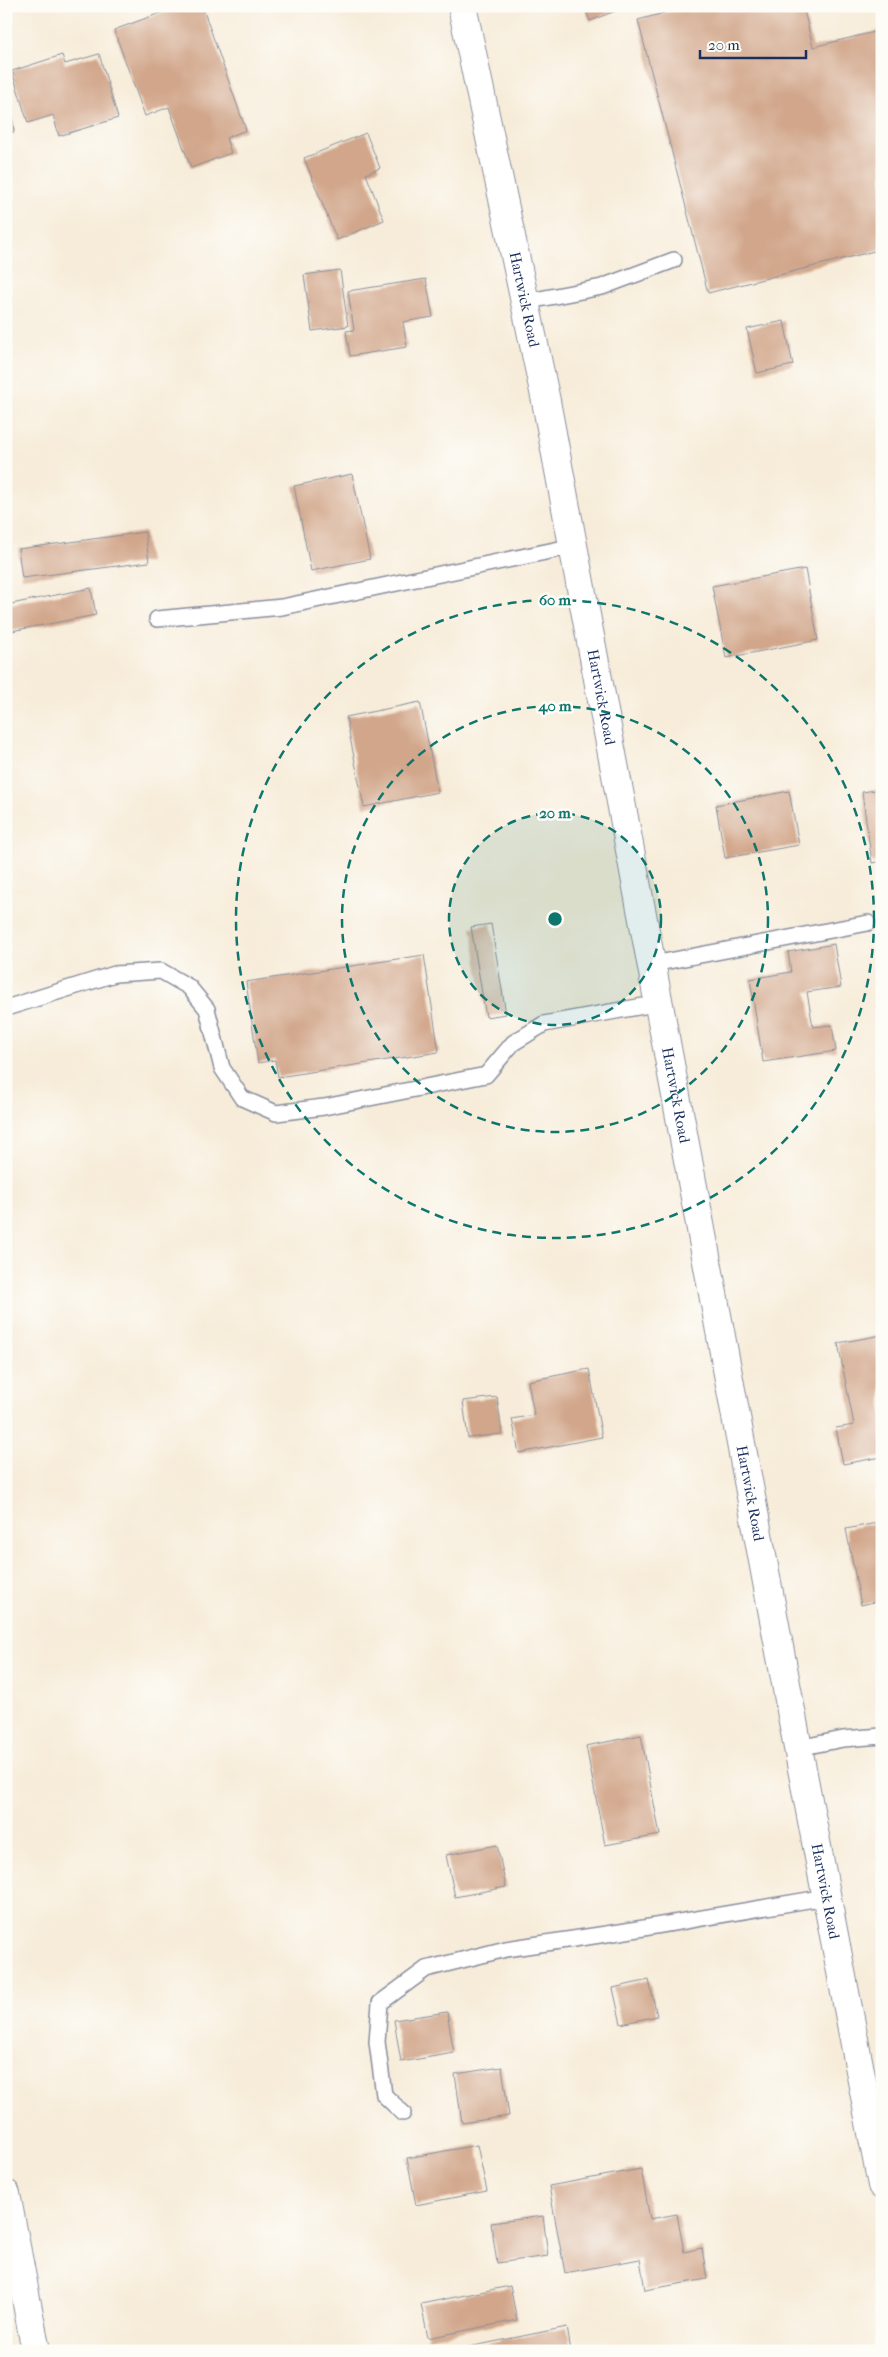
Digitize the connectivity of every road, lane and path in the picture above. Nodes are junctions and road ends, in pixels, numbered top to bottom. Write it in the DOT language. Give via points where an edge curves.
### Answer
graph roads {
  1 [pos="462,6"];
  2 [pos="674,260"];
  3 [pos="524,302"];
  4 [pos="574,546"];
  5 [pos="157,618"];
  6 [pos="868,923"];
  7 [pos="653,964"];
  8 [pos="660,1003"];
  9 [pos="6,1008"];
  10 [pos="882,1736"];
  11 [pos="798,1748"];
  12 [pos="826,1897"];
  13 [pos="402,2113"];
  14 [pos="882,2185"];
  15 [pos="6,2194"];
  16 [pos="36,2351"];
  1 -- 3 [label="street, Hartwick Road"];
  2 -- 3 [label="lane" via="602,287"];
  3 -- 4 [label="street, Hartwick Road"];
  4 -- 5 [label="lane" via="282,607"];
  4 -- 7 [label="street, Hartwick Road"];
  6 -- 7 [label="lane"];
  7 -- 8 [label="street, Hartwick Road"];
  8 -- 9 [label="lane" via="544,1024 513,1043 486,1075 324,1107 276,1113 242,1098 222,1068 206,1008 189,987 162,971 115,974"];
  8 -- 11 [label="street, Hartwick Road"];
  10 -- 11 [label="lane" via="843,1739"];
  11 -- 12 [label="street, Hartwick Road"];
  12 -- 13 [label="lane" via="506,1948 426,1969 380,2003 377,2042 384,2095"];
  12 -- 14 [label="street, Hartwick Road"];
  15 -- 16 [label="street"];
}
